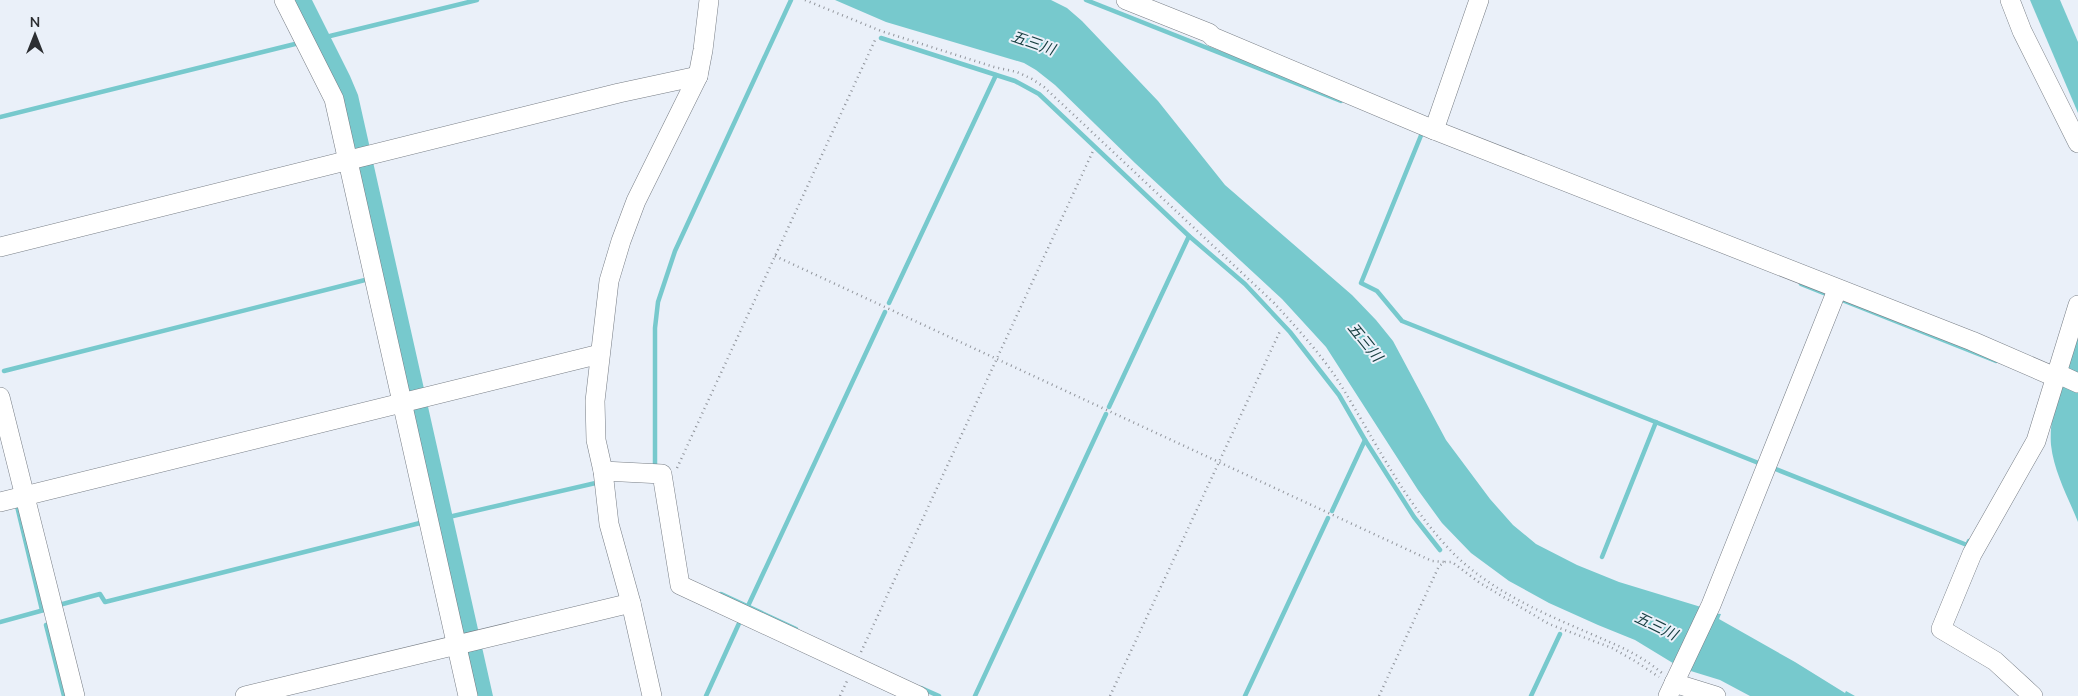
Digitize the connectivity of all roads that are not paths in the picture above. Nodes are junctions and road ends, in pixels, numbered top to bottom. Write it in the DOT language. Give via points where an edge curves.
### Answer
graph roads {
  1 [pos="284,0"];
  2 [pos="708,0"];
  3 [pos="1126,0"];
  4 [pos="1479,0"];
  5 [pos="2010,0"];
  6 [pos="698,76"];
  7 [pos="1434,130"];
  8 [pos="2078,143"];
  9 [pos="348,161"];
  10 [pos="0,247"];
  11 [pos="1837,290"];
  12 [pos="2078,305"];
  13 [pos="600,354"];
  14 [pos="2056,375"];
  15 [pos="2078,382"];
  16 [pos="0,397"];
  17 [pos="403,402"];
  18 [pos="603,471"];
  19 [pos="25,496"];
  20 [pos="0,502"];
  21 [pos="630,603"];
  22 [pos="456,644"];
  23 [pos="1671,690"];
  24 [pos="75,696"];
  25 [pos="245,696"];
  26 [pos="468,696"];
  27 [pos="652,696"];
  28 [pos="919,696"];
  29 [pos="1716,696"];
  30 [pos="2033,696"];
  1 -- 9 [label="street" via="334,99"];
  2 -- 6 [label="street"];
  3 -- 7 [label="street"];
  4 -- 7 [label="street"];
  5 -- 8 [label="street"];
  6 -- 9 [label="street"];
  6 -- 13 [label="street" via="636,201 620,241 609,282"];
  7 -- 11 [label="street"];
  9 -- 10 [label="street"];
  9 -- 17 [label="street"];
  11 -- 14 [label="street"];
  11 -- 23 [label="street" via="1711,604"];
  12 -- 14 [label="street"];
  13 -- 17 [label="street"];
  13 -- 18 [label="street" via="595,411 596,440"];
  14 -- 15 [label="street"];
  14 -- 30 [label="street" via="2036,441 1972,554 1941,629 1995,661"];
  16 -- 19 [label="street"];
  17 -- 19 [label="street"];
  17 -- 22 [label="street"];
  18 -- 21 [label="street" via="609,524"];
  18 -- 28 [label="street" via="662,474 680,585"];
  19 -- 20 [label="street"];
  19 -- 24 [label="street"];
  21 -- 22 [label="street"];
  21 -- 27 [label="street"];
  22 -- 25 [label="street"];
  22 -- 26 [label="street"];
  23 -- 29 [label="street"];
}
